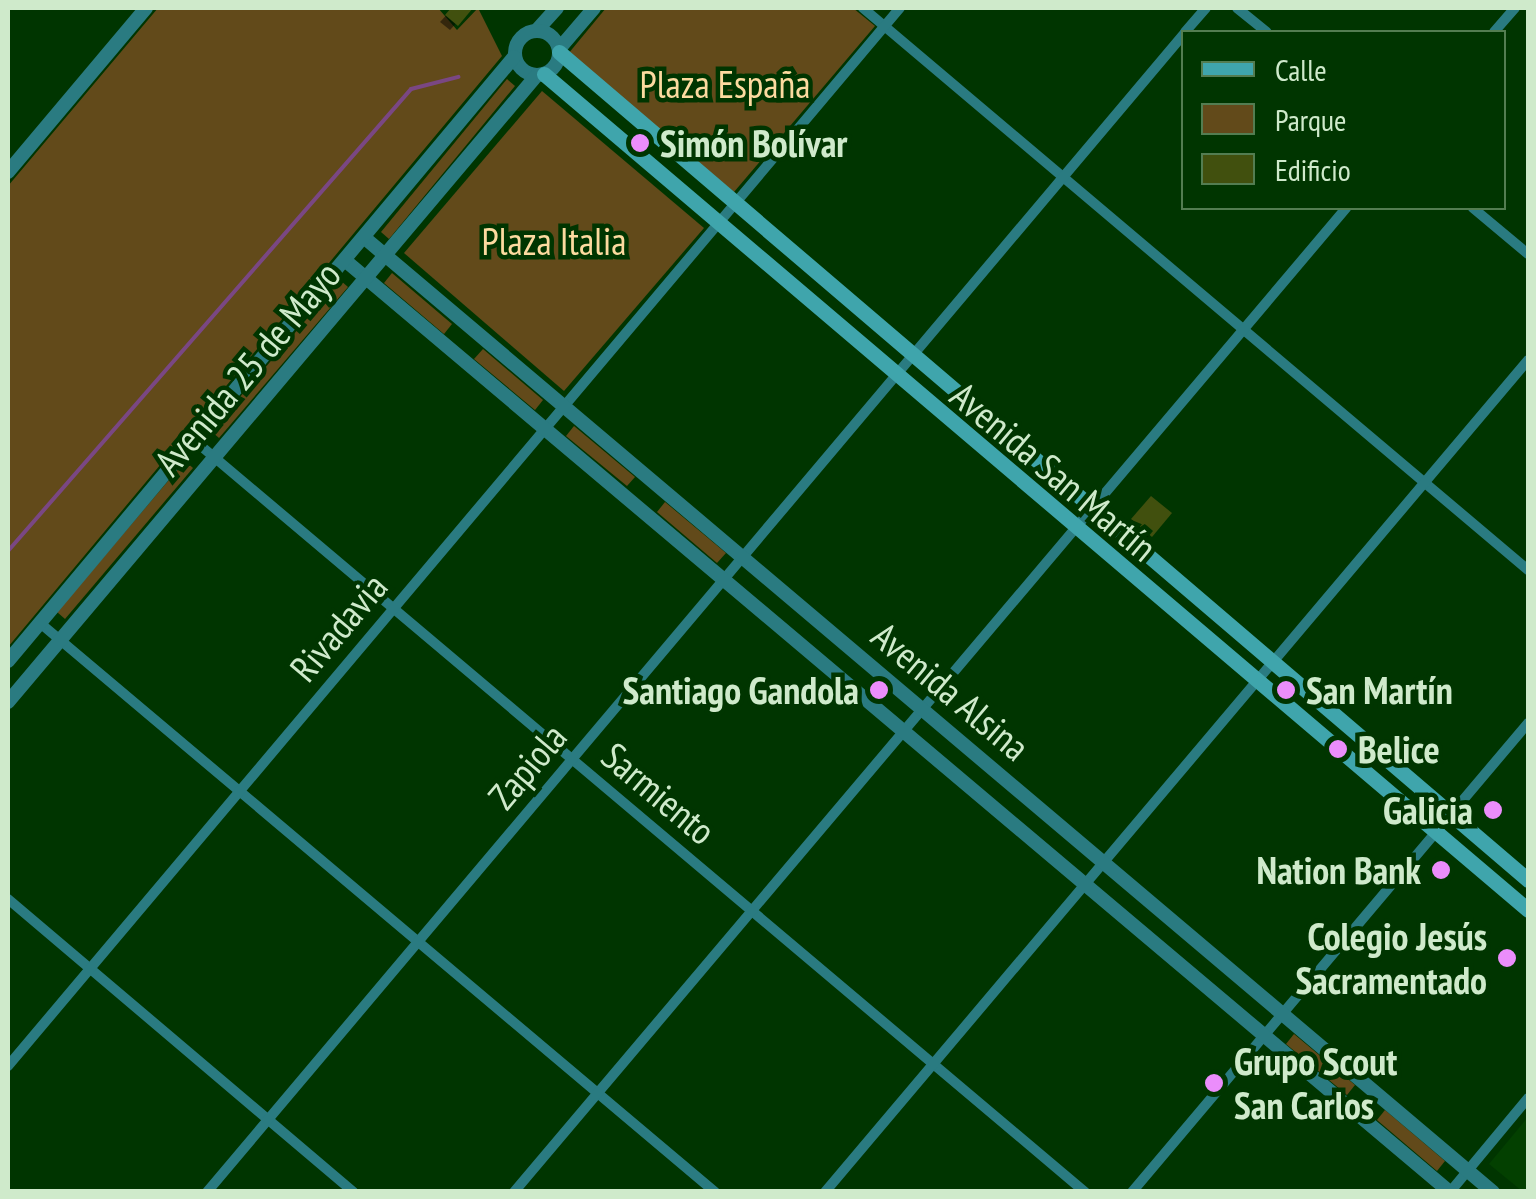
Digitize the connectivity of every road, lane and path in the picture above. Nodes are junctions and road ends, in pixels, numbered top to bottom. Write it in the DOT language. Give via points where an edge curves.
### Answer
graph roads {
  1 [pos="146,8"];
  2 [pos="557,8"];
  3 [pos="594,8"];
  4 [pos="863,8"];
  5 [pos="900,8"];
  6 [pos="1206,8"];
  7 [pos="1237,8"];
  8 [pos="1515,8"];
  9 [pos="885,26"];
  10 [pos="537,30"];
  11 [pos="1187,30"];
  12 [pos="1264,30"];
  13 [pos="1496,30"];
  14 [pos="1181,37"];
  15 [pos="559,50"];
  16 [pos="514,57"];
  17 [pos="540,75"];
  18 [pos="8,172"];
  19 [pos="1063,177"];
  20 [pos="731,208"];
  21 [pos="1344,210"];
  22 [pos="1476,210"];
  23 [pos="714,228"];
  24 [pos="366,239"];
  25 [pos="1528,254"];
  26 [pos="385,255"];
  27 [pos="347,262"];
  28 [pos="366,278"];
  29 [pos="1243,329"];
  30 [pos="910,358"];
  31 [pos="1528,360"];
  32 [pos="892,379"];
  33 [pos="564,406"];
  34 [pos="545,429"];
  35 [pos="195,441"];
  36 [pos="215,458"];
  37 [pos="1425,482"];
  38 [pos="1090,510"];
  39 [pos="1074,529"];
  40 [pos="742,557"];
  41 [pos="1528,570"];
  42 [pos="724,579"];
  43 [pos="394,608"];
  44 [pos="40,622"];
  45 [pos="60,640"];
  46 [pos="8,661"];
  47 [pos="1272,664"];
  48 [pos="1256,682"];
  49 [pos="8,702"];
  50 [pos="922,709"];
  51 [pos="1528,723"];
  52 [pos="903,731"];
  53 [pos="572,759"];
  54 [pos="240,791"];
  55 [pos="1451,814"];
  56 [pos="1436,832"];
  57 [pos="1104,862"];
  58 [pos="1528,880"];
  59 [pos="1085,884"];
  60 [pos="8,899"];
  61 [pos="752,910"];
  62 [pos="1528,910"];
  63 [pos="418,941"];
  64 [pos="90,968"];
  65 [pos="1282,1014"];
  66 [pos="1264,1035"];
  67 [pos="933,1064"];
  68 [pos="8,1066"];
  69 [pos="598,1093"];
  70 [pos="1528,1098"];
  71 [pos="268,1119"];
  72 [pos="1468,1170"];
  73 [pos="207,1192"];
  74 [pos="354,1192"];
  75 [pos="514,1192"];
  76 [pos="715,1192"];
  77 [pos="825,1192"];
  78 [pos="1084,1192"];
  79 [pos="1132,1192"];
  80 [pos="1450,1192"];
  81 [pos="1493,1192"];
  1 -- 18 [label="street"];
  2 -- 10 [label="street"];
  3 -- 15 [label="street"];
  4 -- 9 [label="street"];
  5 -- 9 [label="street, Rivadavia"];
  6 -- 11 [label="street, Zapiola"];
  7 -- 12 [label="street"];
  8 -- 13 [label="street"];
  9 -- 19 [label="street"];
  9 -- 20 [label="street, Rivadavia"];
  10 -- 15 [label="street"];
  10 -- 16 [label="street, Avenida 25 de Mayo" via="519,38"];
  14 -- 19 [label="street, Zapiola"];
  15 -- 17 [label="street, Avenida 25 de Mayo"];
  15 -- 20 [label="main road, Avenida San Martín"];
  16 -- 17 [label="street"];
  16 -- 24 [label="street, Avenida 25 de Mayo"];
  17 -- 23 [label="main road, Avenida San Martín"];
  17 -- 26 [label="street, Avenida 25 de Mayo"];
  19 -- 29 [label="street"];
  19 -- 30 [label="street, Zapiola"];
  20 -- 23 [label="street, Rivadavia"];
  20 -- 30 [label="main road, Avenida San Martín"];
  21 -- 29 [label="street"];
  22 -- 25 [label="street"];
  23 -- 32 [label="main road, Avenida San Martín"];
  23 -- 33 [label="street, Rivadavia"];
  24 -- 26 [label="street, Avenida Alsina"];
  24 -- 27 [label="street, Avenida 25 de Mayo"];
  26 -- 28 [label="street, Avenida 25 de Mayo"];
  26 -- 33 [label="street, Avenida Alsina"];
  27 -- 28 [label="street, Avenida Alsina"];
  27 -- 35 [label="street, Avenida 25 de Mayo"];
  28 -- 34 [label="street, Avenida Alsina"];
  28 -- 36 [label="street, Avenida 25 de Mayo"];
  29 -- 37 [label="street"];
  29 -- 38 [label="street"];
  30 -- 32 [label="street, Zapiola"];
  30 -- 38 [label="main road, Avenida San Martín"];
  31 -- 37 [label="street"];
  32 -- 39 [label="main road, Avenida San Martín"];
  32 -- 40 [label="street, Zapiola"];
  33 -- 34 [label="street, Rivadavia"];
  33 -- 40 [label="street, Avenida Alsina"];
  34 -- 42 [label="street, Avenida Alsina"];
  34 -- 43 [label="street, Rivadavia"];
  35 -- 36 [label="street, Sarmiento"];
  35 -- 44 [label="street, Avenida 25 de Mayo"];
  36 -- 43 [label="street, Sarmiento"];
  36 -- 45 [label="street, Avenida 25 de Mayo"];
  37 -- 41 [label="street"];
  37 -- 47 [label="street"];
  38 -- 39 [label="street"];
  38 -- 47 [label="main road, Avenida San Martín"];
  39 -- 48 [label="main road, Avenida San Martín"];
  39 -- 50 [label="street"];
  40 -- 42 [label="street, Zapiola"];
  40 -- 50 [label="street, Avenida Alsina"];
  42 -- 52 [label="street, Avenida Alsina"];
  42 -- 53 [label="street, Zapiola"];
  43 -- 53 [label="street, Sarmiento"];
  43 -- 54 [label="street, Rivadavia"];
  44 -- 45 [label="street"];
  44 -- 46 [label="street, Avenida 25 de Mayo"];
  45 -- 49 [label="street, Avenida 25 de Mayo"];
  45 -- 54 [label="street"];
  47 -- 48 [label="street"];
  47 -- 55 [label="main road, Avenida San Martín"];
  48 -- 56 [label="main road, Avenida San Martín"];
  48 -- 57 [label="street"];
  50 -- 52 [label="street"];
  50 -- 57 [label="street, Avenida Alsina"];
  51 -- 55 [label="street"];
  52 -- 59 [label="street, Avenida Alsina"];
  52 -- 61 [label="street"];
  53 -- 61 [label="street, Sarmiento"];
  53 -- 63 [label="street, Zapiola"];
  54 -- 63 [label="street"];
  54 -- 64 [label="street, Rivadavia"];
  55 -- 56 [label="street"];
  55 -- 58 [label="main road, Avenida San Martín"];
  56 -- 62 [label="main road, Avenida San Martín"];
  56 -- 65 [label="street"];
  57 -- 59 [label="street"];
  57 -- 65 [label="street, Avenida Alsina"];
  59 -- 66 [label="street, Avenida Alsina"];
  59 -- 67 [label="street"];
  60 -- 64 [label="street"];
  61 -- 67 [label="street, Sarmiento"];
  61 -- 69 [label="street"];
  63 -- 69 [label="street"];
  63 -- 71 [label="street, Zapiola"];
  64 -- 68 [label="street, Rivadavia"];
  64 -- 71 [label="street"];
  65 -- 66 [label="street"];
  65 -- 72 [label="street, Avenida Alsina"];
  66 -- 79 [label="street"];
  66 -- 80 [label="street, Avenida Alsina"];
  67 -- 77 [label="street"];
  67 -- 78 [label="street, Sarmiento"];
  69 -- 75 [label="street"];
  69 -- 76 [label="street"];
  70 -- 72 [label="street"];
  71 -- 73 [label="street, Zapiola"];
  71 -- 74 [label="street"];
  72 -- 80 [label="street"];
  72 -- 81 [label="street, Avenida Alsina"];
}
